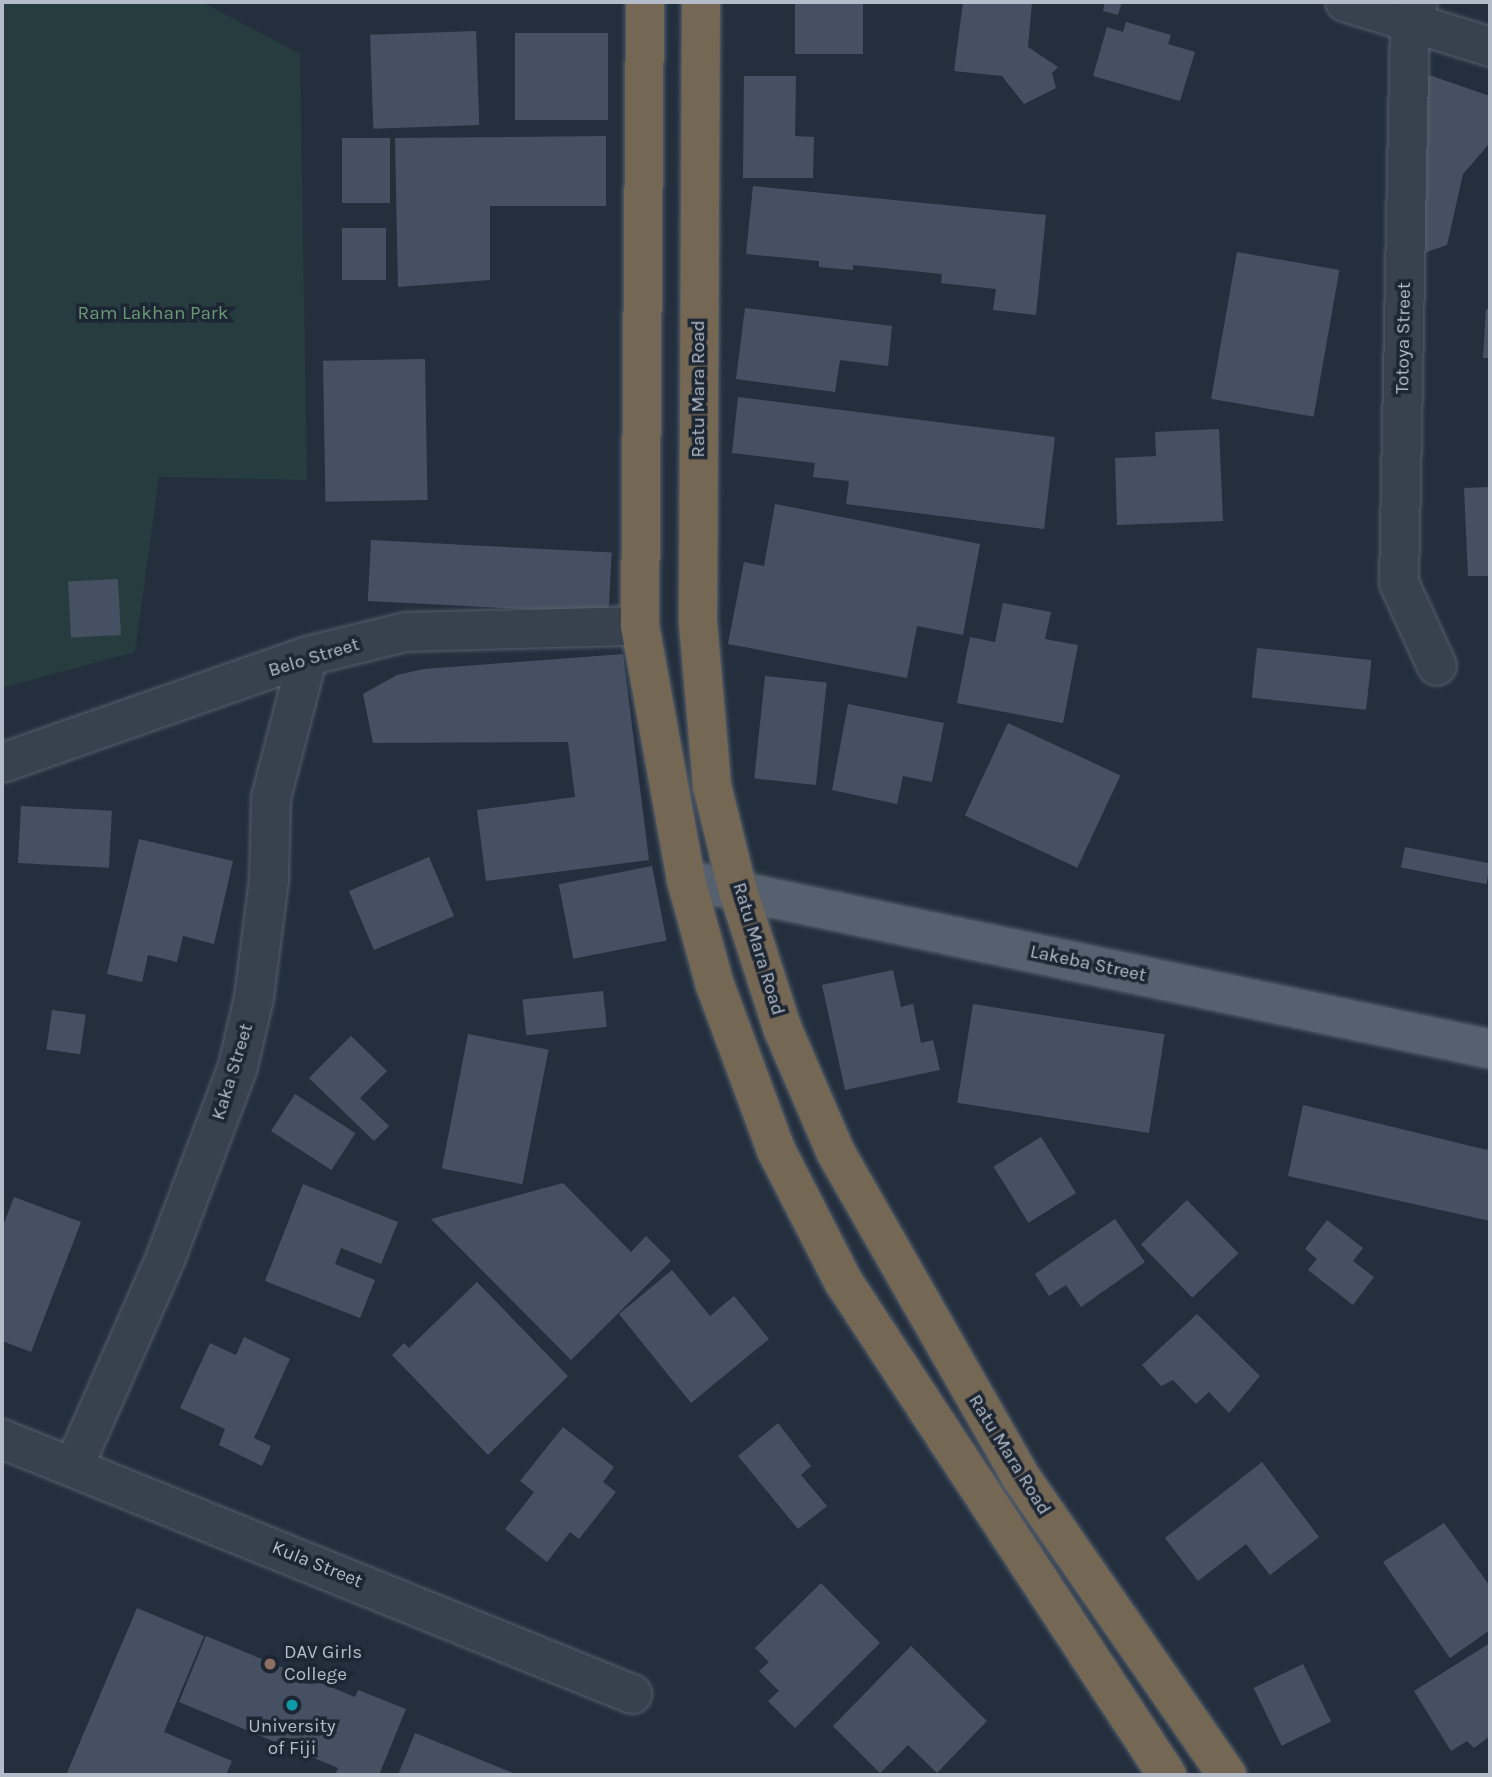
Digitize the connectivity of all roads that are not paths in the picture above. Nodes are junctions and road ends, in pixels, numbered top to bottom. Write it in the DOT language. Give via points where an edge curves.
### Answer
graph roads {
  1 [pos="645,2"];
  2 [pos="701,2"];
  3 [pos="1345,2"];
  4 [pos="1414,11"];
  5 [pos="1490,47"];
  6 [pos="698,622"];
  7 [pos="640,626"];
  8 [pos="309,656"];
  9 [pos="1437,666"];
  10 [pos="2,763"];
  11 [pos="686,880"];
  12 [pos="738,891"];
  13 [pos="1490,1049"];
  14 [pos="2,1439"];
  15 [pos="74,1466"];
  16 [pos="632,1694"];
  17 [pos="1167,1775"];
  18 [pos="1227,1775"];
  1 -- 7 [label="highway"];
  2 -- 6 [label="highway, Ratu Mara Road"];
  3 -- 4 [label="street"];
  4 -- 5 [label="street"];
  4 -- 9 [label="street, Totoya Street" via="1399,583"];
  6 -- 7 [label="highway"];
  6 -- 12 [label="highway, Ratu Mara Road" via="712,786"];
  7 -- 8 [label="street, Belo Street" via="406,632"];
  7 -- 11 [label="highway"];
  8 -- 10 [label="street, Belo Street"];
  8 -- 15 [label="street, Kaka Street" via="271,799 268,893 254,998 238,1066 166,1257"];
  11 -- 12 [label="main road, Lakeba Street"];
  11 -- 17 [label="highway" via="742,1060 806,1213 894,1361"];
  12 -- 13 [label="main road, Lakeba Street"];
  12 -- 18 [label="highway, Ratu Mara Road" via="783,1030 835,1153 1020,1476"];
  14 -- 15 [label="street, Kula Street"];
  15 -- 16 [label="street, Kula Street"];
}
